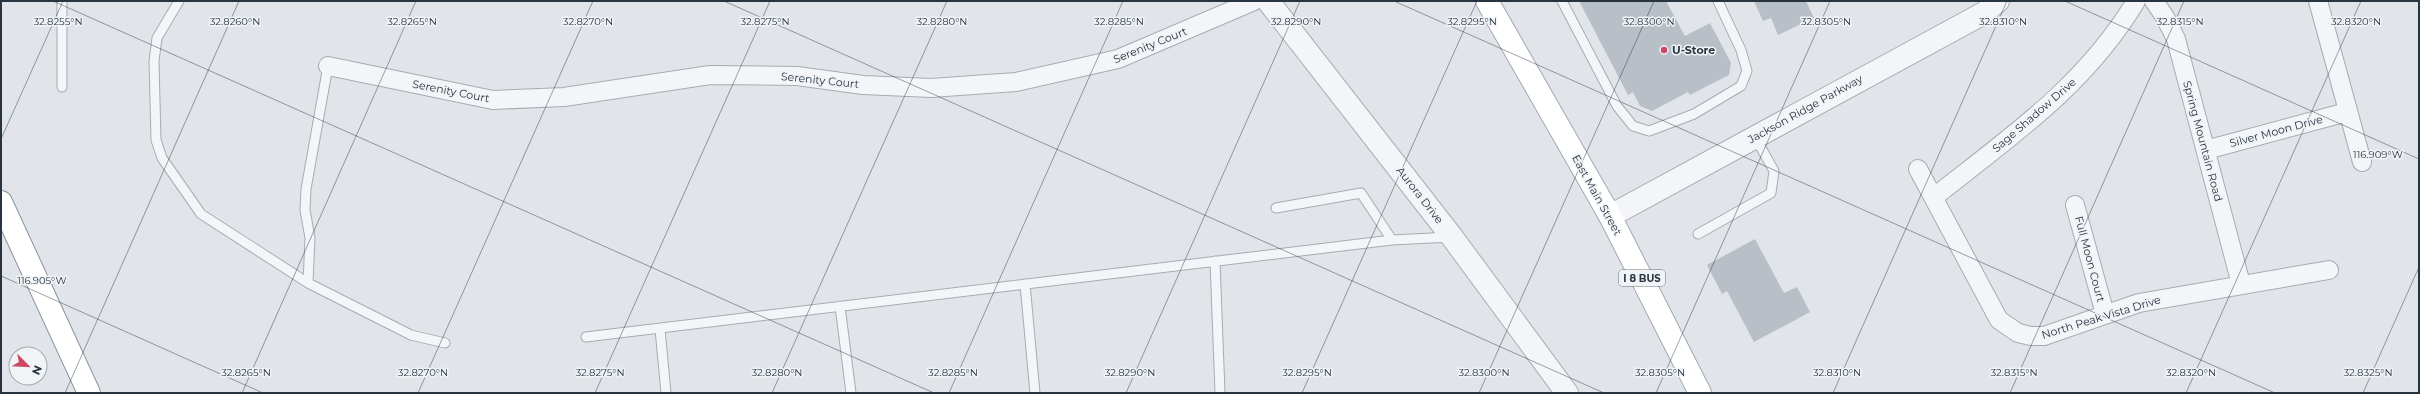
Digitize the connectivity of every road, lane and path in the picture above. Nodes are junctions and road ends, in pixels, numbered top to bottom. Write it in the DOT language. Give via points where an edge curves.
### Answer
graph roads {
  1 [pos="62,1"];
  2 [pos="179,1"];
  3 [pos="1254,1"];
  4 [pos="1268,1"];
  5 [pos="1487,1"];
  6 [pos="1562,1"];
  7 [pos="1718,1"];
  8 [pos="1998,1"];
  9 [pos="2136,1"];
  10 [pos="2154,1"];
  11 [pos="2318,1"];
  12 [pos="328,66"];
  13 [pos="62,87"];
  14 [pos="2347,112"];
  15 [pos="1755,137"];
  16 [pos="2206,150"];
  17 [pos="2362,162"];
  18 [pos="1918,169"];
  19 [pos="1934,197"];
  20 [pos="1,202"];
  21 [pos="2075,205"];
  22 [pos="1276,208"];
  23 [pos="1610,216"];
  24 [pos="1698,234"];
  25 [pos="1452,237"];
  26 [pos="1392,240"];
  27 [pos="1215,261"];
  28 [pos="2329,270"];
  29 [pos="308,283"];
  30 [pos="1025,284"];
  31 [pos="2241,284"];
  32 [pos="840,306"];
  33 [pos="2105,314"];
  34 [pos="660,329"];
  35 [pos="586,337"];
  36 [pos="445,343"];
  37 [pos="89,393"];
  38 [pos="666,393"];
  39 [pos="851,393"];
  40 [pos="1035,393"];
  41 [pos="1220,393"];
  42 [pos="1567,393"];
  43 [pos="1700,393"];
  1 -- 13 [label="lane"];
  2 -- 29 [label="lane" via="157,38 154,61 156,140 162,158 201,214"];
  3 -- 12 [label="street, Serenity Court" via="1118,59 1016,82 931,88 863,85 797,76 710,75 564,97 492,100"];
  4 -- 25 [label="street, Aurora Drive"];
  5 -- 23 [label="main road, East Main Street / I 8 BUS"];
  6 -- 7 [label="lane" via="1617,106 1633,126 1649,131 1694,114 1741,86 1747,71 1731,27"];
  8 -- 15 [label="street, Jackson Ridge Parkway" via="1984,13"];
  9 -- 19 [label="street, Sage Shadow Drive" via="2110,40 2066,91"];
  10 -- 16 [label="street, Spring Mountain Road" via="2165,16 2176,40"];
  11 -- 14 [label="street"];
  12 -- 29 [label="lane" via="306,190 305,210 310,238"];
  14 -- 16 [label="street, Silver Moon Drive"];
  14 -- 17 [label="street"];
  15 -- 23 [label="street, Jackson Ridge Parkway"];
  15 -- 24 [label="lane" via="1774,171 1771,193"];
  16 -- 31 [label="street, Spring Mountain Road"];
  18 -- 19 [label="street, North Peak Vista Drive"];
  19 -- 33 [label="street, North Peak Vista Drive" via="1999,320 2007,327 2024,335 2044,336"];
  20 -- 37 [label="main road"];
  21 -- 33 [label="street, Full Moon Court"];
  22 -- 26 [label="lane" via="1361,193"];
  23 -- 43 [label="main road, East Main Street / I 8 BUS"];
  25 -- 26 [label="lane"];
  25 -- 42 [label="street, Aurora Drive"];
  26 -- 27 [label="lane"];
  27 -- 30 [label="lane"];
  27 -- 41 [label="lane"];
  28 -- 31 [label="street, North Peak Vista Drive"];
  29 -- 36 [label="lane" via="411,335"];
  30 -- 32 [label="lane"];
  30 -- 40 [label="lane"];
  31 -- 33 [label="street, North Peak Vista Drive" via="2163,298"];
  32 -- 34 [label="lane"];
  32 -- 39 [label="lane"];
  34 -- 35 [label="lane"];
  34 -- 38 [label="lane"];
}
